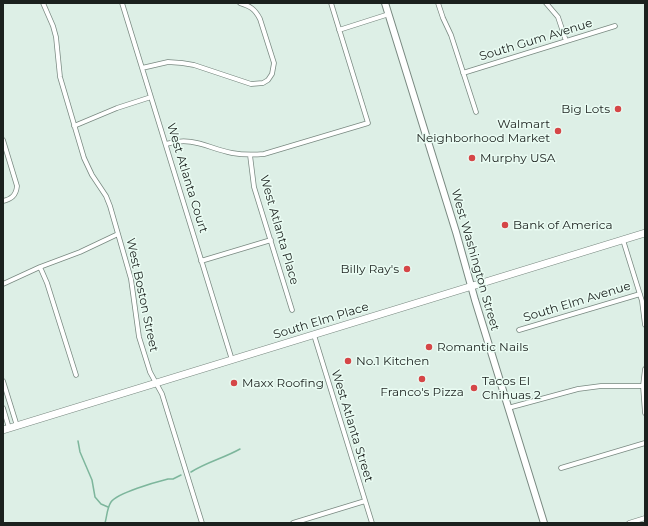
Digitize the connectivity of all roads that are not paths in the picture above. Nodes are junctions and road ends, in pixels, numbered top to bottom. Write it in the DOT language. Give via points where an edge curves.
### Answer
graph roads {
  1 [pos="43,3"];
  2 [pos="122,3"];
  3 [pos="240,3"];
  4 [pos="331,3"];
  5 [pos="385,3"];
  6 [pos="438,3"];
  7 [pos="546,3"];
  8 [pos="389,14"];
  9 [pos="615,26"];
  10 [pos="339,30"];
  11 [pos="566,41"];
  12 [pos="142,68"];
  13 [pos="463,73"];
  14 [pos="151,97"];
  15 [pos="476,112"];
  16 [pos="74,126"];
  17 [pos="3,140"];
  18 [pos="166,144"];
  19 [pos="250,155"];
  20 [pos="3,202"];
  21 [pos="645,233"];
  22 [pos="118,234"];
  23 [pos="271,240"];
  24 [pos="623,240"];
  25 [pos="201,261"];
  26 [pos="40,267"];
  27 [pos="3,284"];
  28 [pos="472,286"];
  29 [pos="640,294"];
  30 [pos="292,310"];
  31 [pos="645,324"];
  32 [pos="519,330"];
  33 [pos="314,335"];
  34 [pos="232,360"];
  35 [pos="645,369"];
  36 [pos="76,375"];
  37 [pos="3,381"];
  38 [pos="156,383"];
  39 [pos="643,386"];
  40 [pos="3,408"];
  41 [pos="508,408"];
  42 [pos="645,413"];
  43 [pos="17,426"];
  44 [pos="6,429"];
  45 [pos="645,443"];
  46 [pos="561,468"];
  47 [pos="365,501"];
  48 [pos="645,518"];
  49 [pos="202,523"];
  50 [pos="293,523"];
  51 [pos="372,523"];
  52 [pos="544,523"];
  53 [pos="628,523"];
  1 -- 16 [label="street, West Boston Street" via="56,37 60,77"];
  2 -- 12 [label="street, West Atlanta Court"];
  3 -- 12 [label="street" via="249,6 260,19 274,63 268,80 252,84 182,63 168,62"];
  4 -- 10 [label="street"];
  5 -- 8 [label="main road, West Washington Street"];
  6 -- 13 [label="street"];
  7 -- 11 [label="street" via="558,17"];
  8 -- 10 [label="street"];
  8 -- 28 [label="main road, West Washington Street"];
  9 -- 11 [label="street, South Gum Avenue"];
  10 -- 19 [label="street" via="368,123 272,152"];
  11 -- 13 [label="street, South Gum Avenue"];
  12 -- 14 [label="street, West Atlanta Court"];
  13 -- 15 [label="street"];
  14 -- 16 [label="street"];
  14 -- 18 [label="street, West Atlanta Court"];
  16 -- 22 [label="street, West Boston Street" via="86,162 106,196"];
  17 -- 20 [label="street" via="16,183 15,195"];
  18 -- 19 [label="street" via="175,141 194,141 234,154"];
  18 -- 25 [label="street, West Atlanta Court"];
  19 -- 23 [label="street, West Atlanta Place" via="254,187"];
  21 -- 24 [label="main road, South Elm Place"];
  22 -- 26 [label="street"];
  22 -- 38 [label="street, West Boston Street" via="131,279 139,337"];
  23 -- 25 [label="street"];
  23 -- 30 [label="street, West Atlanta Place"];
  24 -- 28 [label="main road, South Elm Place"];
  24 -- 29 [label="street"];
  25 -- 34 [label="street, West Atlanta Court"];
  26 -- 27 [label="street"];
  26 -- 36 [label="street"];
  28 -- 33 [label="main road, South Elm Place"];
  28 -- 41 [label="main road, West Washington Street"];
  29 -- 31 [label="street"];
  29 -- 32 [label="street, South Elm Avenue"];
  33 -- 34 [label="main road, South Elm Place"];
  33 -- 47 [label="street, West Atlanta Street"];
  34 -- 38 [label="main road, South Elm Place"];
  35 -- 39 [label="street"];
  37 -- 43 [label="street"];
  38 -- 43 [label="main road, South Elm Place"];
  38 -- 49 [label="street, West Boston Street" via="162,394"];
  39 -- 41 [label="street" via="578,388"];
  39 -- 42 [label="street"];
  40 -- 44 [label="street"];
  41 -- 52 [label="main road, West Washington Street"];
  43 -- 44 [label="main road, South Elm Place"];
  45 -- 46 [label="street"];
  47 -- 50 [label="street"];
  47 -- 51 [label="street, West Atlanta Street"];
  48 -- 53 [label="street"];
}
